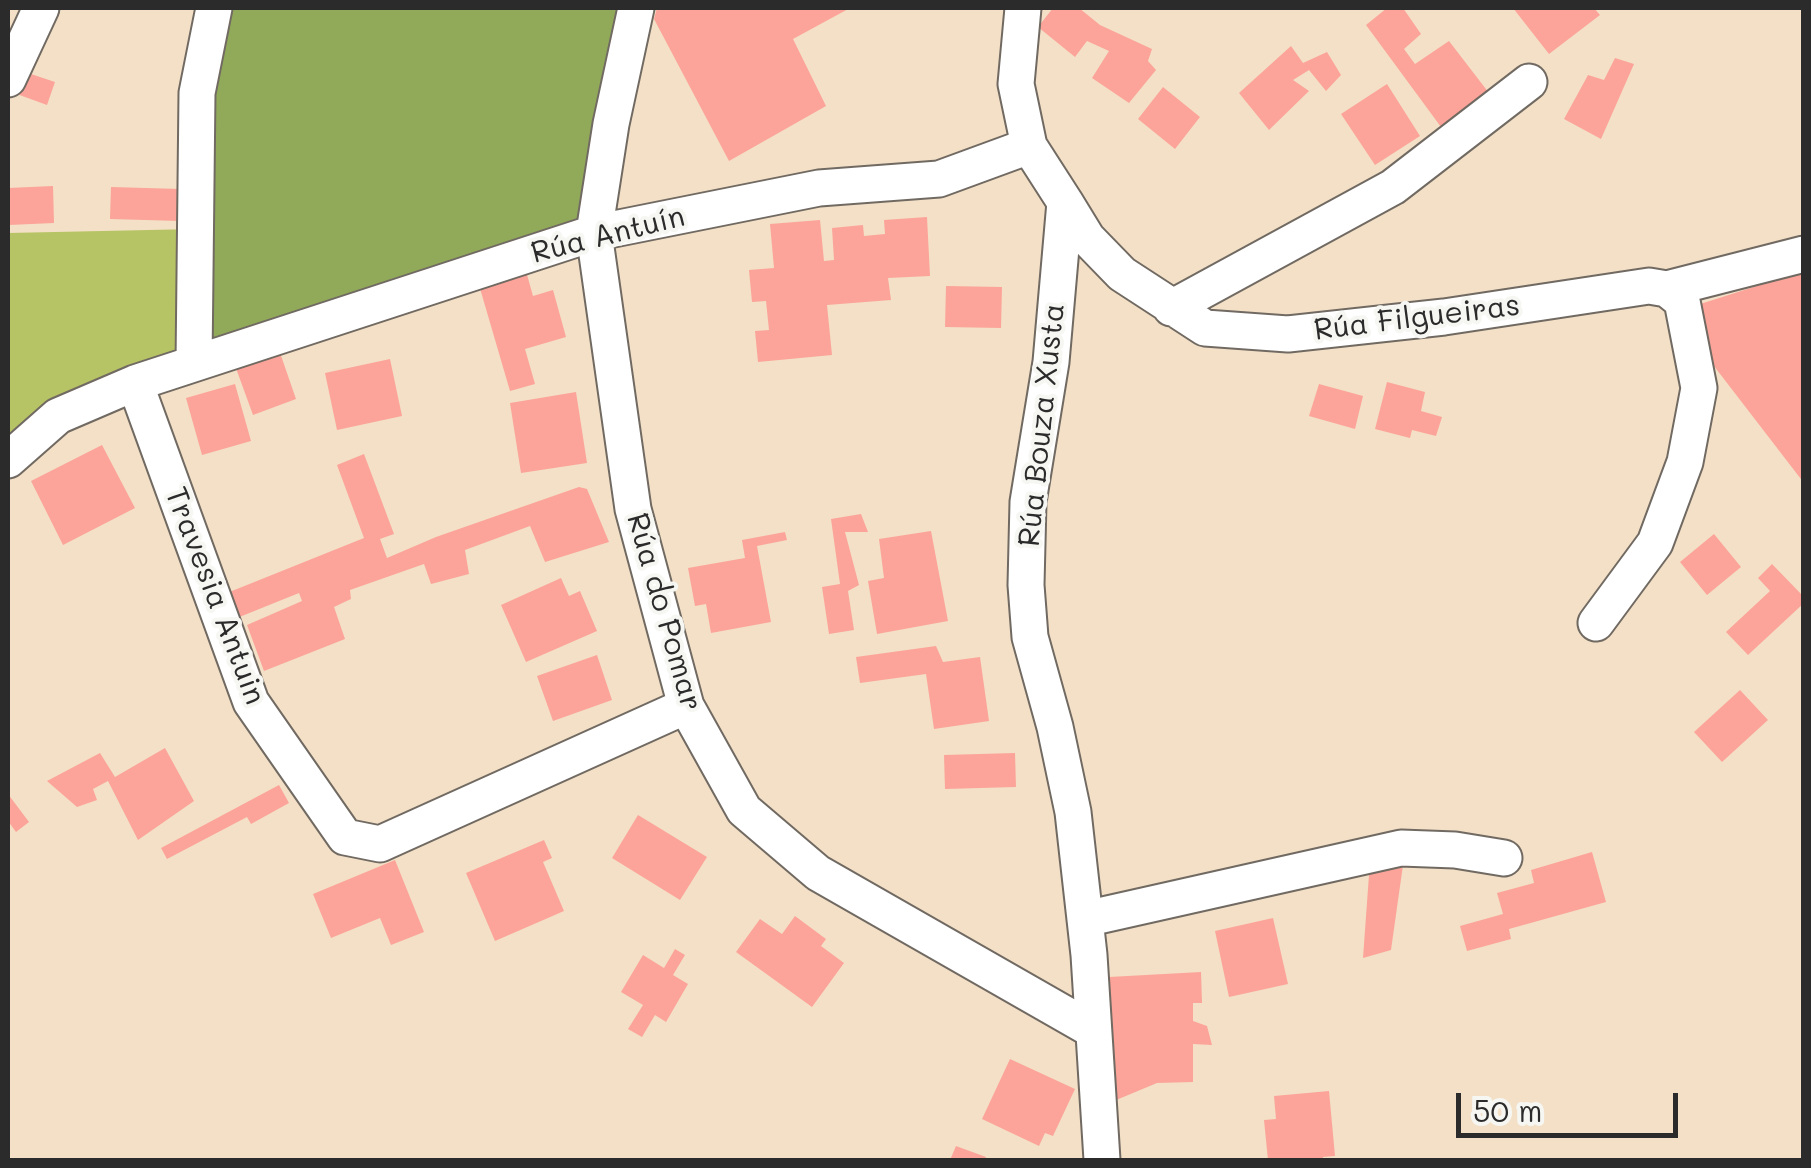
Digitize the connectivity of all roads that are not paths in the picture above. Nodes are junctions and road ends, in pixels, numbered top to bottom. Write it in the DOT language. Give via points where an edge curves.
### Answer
graph roads {
  1 [pos="41,8"];
  2 [pos="214,8"];
  3 [pos="636,8"];
  4 [pos="1024,8"];
  5 [pos="8,79"];
  6 [pos="1529,82"];
  7 [pos="1029,146"];
  8 [pos="1065,202"];
  9 [pos="594,233"];
  10 [pos="1804,254"];
  11 [pos="1667,290"];
  12 [pos="1171,308"];
  13 [pos="194,363"];
  14 [pos="135,382"];
  15 [pos="8,460"];
  16 [pos="1596,624"];
  17 [pos="686,706"];
  18 [pos="1504,858"];
  19 [pos="1084,920"];
  20 [pos="1091,1029"];
  21 [pos="1102,1160"];
  1 -- 5 [label="street"];
  2 -- 13 [label="street" via="197,93"];
  3 -- 9 [label="street, Rúa do Pomar"];
  4 -- 7 [label="street" via="1016,84"];
  6 -- 12 [label="street" via="1393,188"];
  7 -- 8 [label="street"];
  7 -- 9 [label="street, Rúa Antuín" via="939,179 819,188"];
  8 -- 12 [label="street, Rúa Filgueiras" via="1087,238 1122,274"];
  8 -- 19 [label="street, Rúa Bouza Xusta" via="1028,502 1026,586 1030,638 1073,812"];
  9 -- 13 [label="street, Rúa Antuín"];
  9 -- 17 [label="street, Rúa do Pomar" via="634,509"];
  10 -- 11 [label="street, Rúa Filgueiras"];
  11 -- 12 [label="street, Rúa Filgueiras" via="1650,286 1288,334 1204,328"];
  11 -- 16 [label="street" via="1682,301 1698,388 1686,462 1655,543"];
  13 -- 14 [label="street, Rúa Antuín"];
  14 -- 15 [label="street, Rúa Antuín" via="58,416"];
  14 -- 17 [label="street, Travesia Antuin" via="251,702 345,837 380,844"];
  17 -- 20 [label="street, Rúa do Pomar" via="744,810 818,873"];
  18 -- 19 [label="street" via="1401,848"];
  19 -- 20 [label="street, Rúa Bouza Xusta"];
  20 -- 21 [label="street, Rúa Bouza Xusta"];
}
